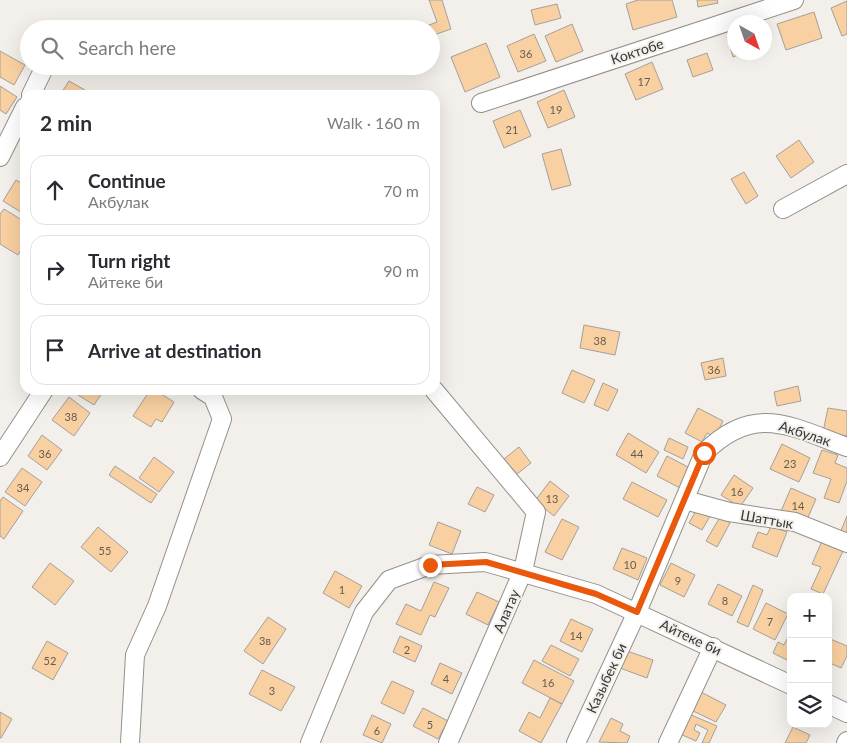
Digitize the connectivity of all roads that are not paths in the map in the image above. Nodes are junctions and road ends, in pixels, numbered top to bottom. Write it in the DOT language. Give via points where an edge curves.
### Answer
graph roads {
  1 [pos="794,0"];
  2 [pos="41,75"];
  3 [pos="33,90"];
  4 [pos="481,103"];
  5 [pos="20,117"];
  6 [pos="0,157"];
  7 [pos="847,174"];
  8 [pos="783,209"];
  9 [pos="41,395"];
  10 [pos="210,395"];
  11 [pos="438,395"];
  12 [pos="847,447"];
  13 [pos="0,457"];
  14 [pos="685,500"];
  15 [pos="847,544"];
  16 [pos="523,572"];
  17 [pos="637,612"];
  18 [pos="713,647"];
  19 [pos="787,683"];
  20 [pos="832,706"];
  21 [pos="847,713"];
  22 [pos="130,743"];
  23 [pos="310,743"];
  24 [pos="448,743"];
  25 [pos="576,743"];
  26 [pos="668,743"];
  1 -- 4 [label="street, Коктобе"];
  2 -- 3 [label="street"];
  5 -- 6 [label="street"];
  7 -- 8 [label="street"];
  9 -- 13 [label="street"];
  10 -- 22 [label="street" via="222,419 158,606 135,654"];
  11 -- 16 [label="street, Алатау" via="536,512"];
  12 -- 14 [label="street, Акбулак" via="768,422 739,426 718,439 704,453"];
  14 -- 15 [label="street, Шаттык" via="728,512 795,522"];
  14 -- 17 [label="street, Акбулак"];
  16 -- 17 [label="street, Айтеке би" via="596,594"];
  16 -- 23 [label="street, Айтеке би" via="486,562 430,565 389,580 364,612"];
  16 -- 24 [label="street, Алатау"];
  17 -- 18 [label="street, Айтеке би"];
  17 -- 25 [label="street, Казыбек би"];
  18 -- 19 [label="street, Айтеке би"];
  18 -- 26 [label="street"];
  20 -- 21 [label="street"];
}
